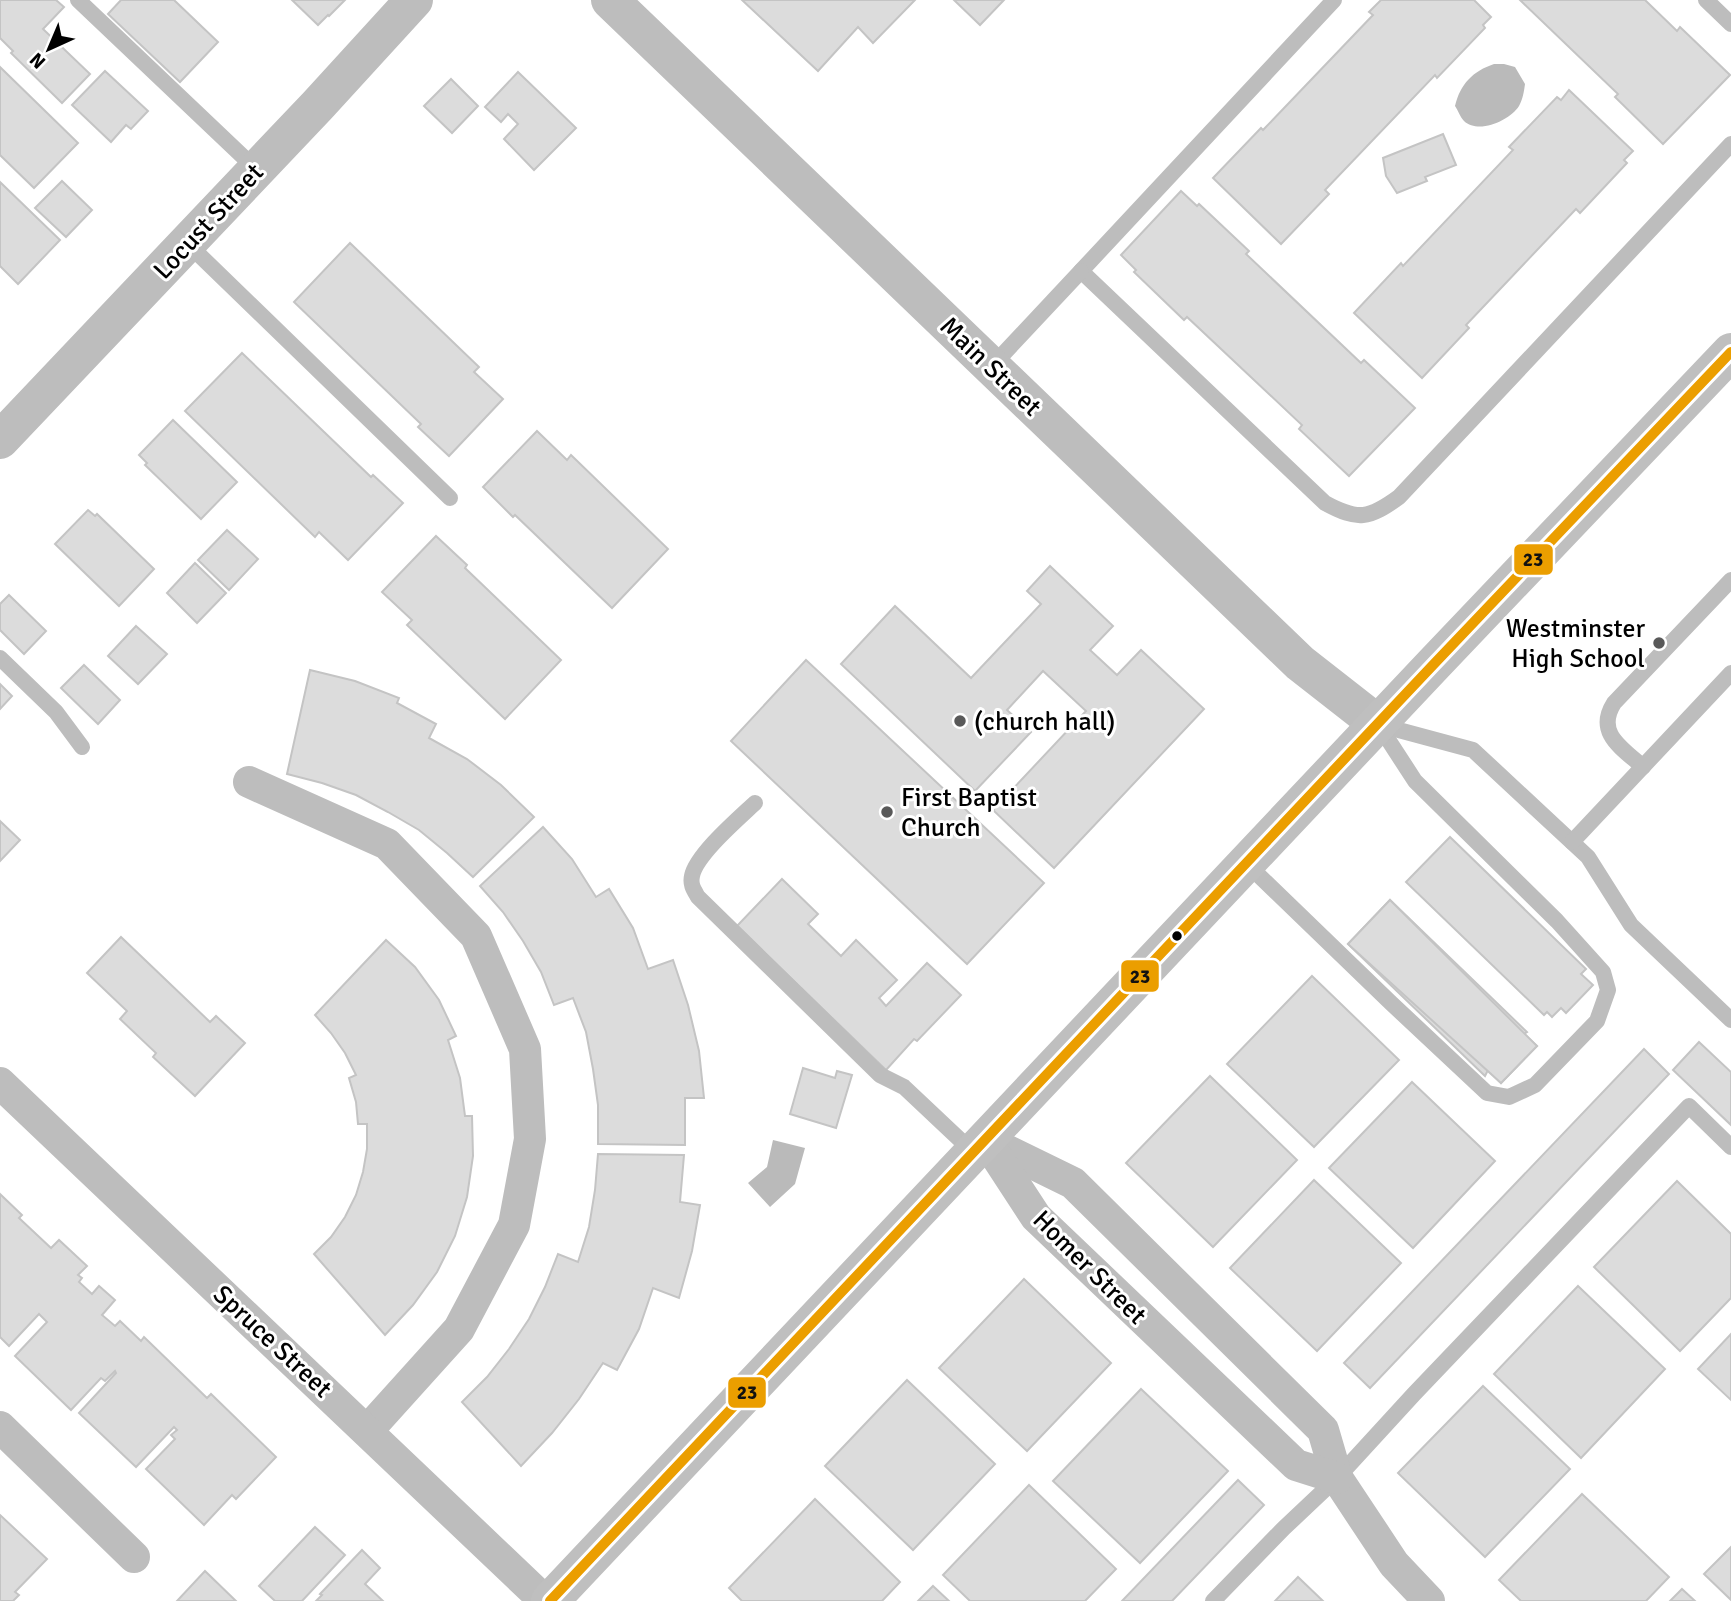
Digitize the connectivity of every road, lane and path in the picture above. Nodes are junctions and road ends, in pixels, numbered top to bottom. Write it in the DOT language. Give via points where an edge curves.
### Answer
graph roads {
  1 [pos="78,0"];
  2 [pos="414,0"];
  3 [pos="610,0"];
  4 [pos="1334,0"];
  5 [pos="1706,0"];
  6 [pos="1731,24"];
  7 [pos="1731,144"];
  8 [pos="257,170"];
  9 [pos="187,243"];
  10 [pos="1081,271"];
  11 [pos="1731,352"];
  12 [pos="992,366"];
  13 [pos="0,440"];
  14 [pos="450,498"];
  15 [pos="1731,580"];
  16 [pos="0,658"];
  17 [pos="1731,673"];
  18 [pos="1378,724"];
  19 [pos="82,747"];
  20 [pos="1643,767"];
  21 [pos="249,782"];
  22 [pos="754,803"];
  23 [pos="1572,842"];
  24 [pos="1246,863"];
  25 [pos="1731,1020"];
  26 [pos="0,1083"];
  27 [pos="979,1146"];
  28 [pos="1731,1147"];
  29 [pos="0,1427"];
  30 [pos="368,1431"];
  31 [pos="1337,1478"];
  32 [pos="134,1557"];
  33 [pos="547,1601"];
  34 [pos="1213,1601"];
  35 [pos="1429,1601"];
  1 -- 8 [label="lane"];
  2 -- 8 [label="street, Locust Street"];
  3 -- 12 [label="street, Main Street"];
  4 -- 10 [label="lane"];
  5 -- 6 [label="lane"];
  7 -- 10 [label="lane" via="1399,497 1371,514 1356,516 1325,503"];
  8 -- 9 [label="street, Locust Street"];
  9 -- 13 [label="street, Locust Street"];
  9 -- 14 [label="lane"];
  10 -- 12 [label="lane"];
  11 -- 18 [label="main road"];
  12 -- 18 [label="street, Main Street" via="1300,663"];
  15 -- 20 [label="lane" via="1610,710 1607,719 1612,737"];
  16 -- 19 [label="lane" via="55,712"];
  17 -- 20 [label="lane"];
  18 -- 23 [label="lane" via="1473,750"];
  18 -- 24 [label="main road"];
  18 -- 24 [label="lane" via="1415,781 1603,972 1608,990 1597,1021 1535,1085 1509,1097 1487,1093"];
  20 -- 23 [label="lane"];
  21 -- 30 [label="street" via="387,844 476,936 525,1049 530,1139 514,1225 459,1329"];
  22 -- 27 [label="lane" via="696,865 692,886 698,897 880,1075 904,1087"];
  23 -- 25 [label="lane" via="1588,857 1631,925"];
  24 -- 27 [label="main road"];
  26 -- 30 [label="street, Spruce Street"];
  27 -- 31 [label="street, Homer Street" via="1036,1217 1296,1465"];
  27 -- 31 [label="street, Homer Street" via="1073,1183 1323,1430"];
  27 -- 33 [label="main road"];
  28 -- 31 [label="lane" via="1689,1106"];
  29 -- 32 [label="street"];
  30 -- 33 [label="street, Spruce Street"];
  31 -- 34 [label="lane"];
  31 -- 35 [label="street, Homer Street" via="1394,1564"];
}
